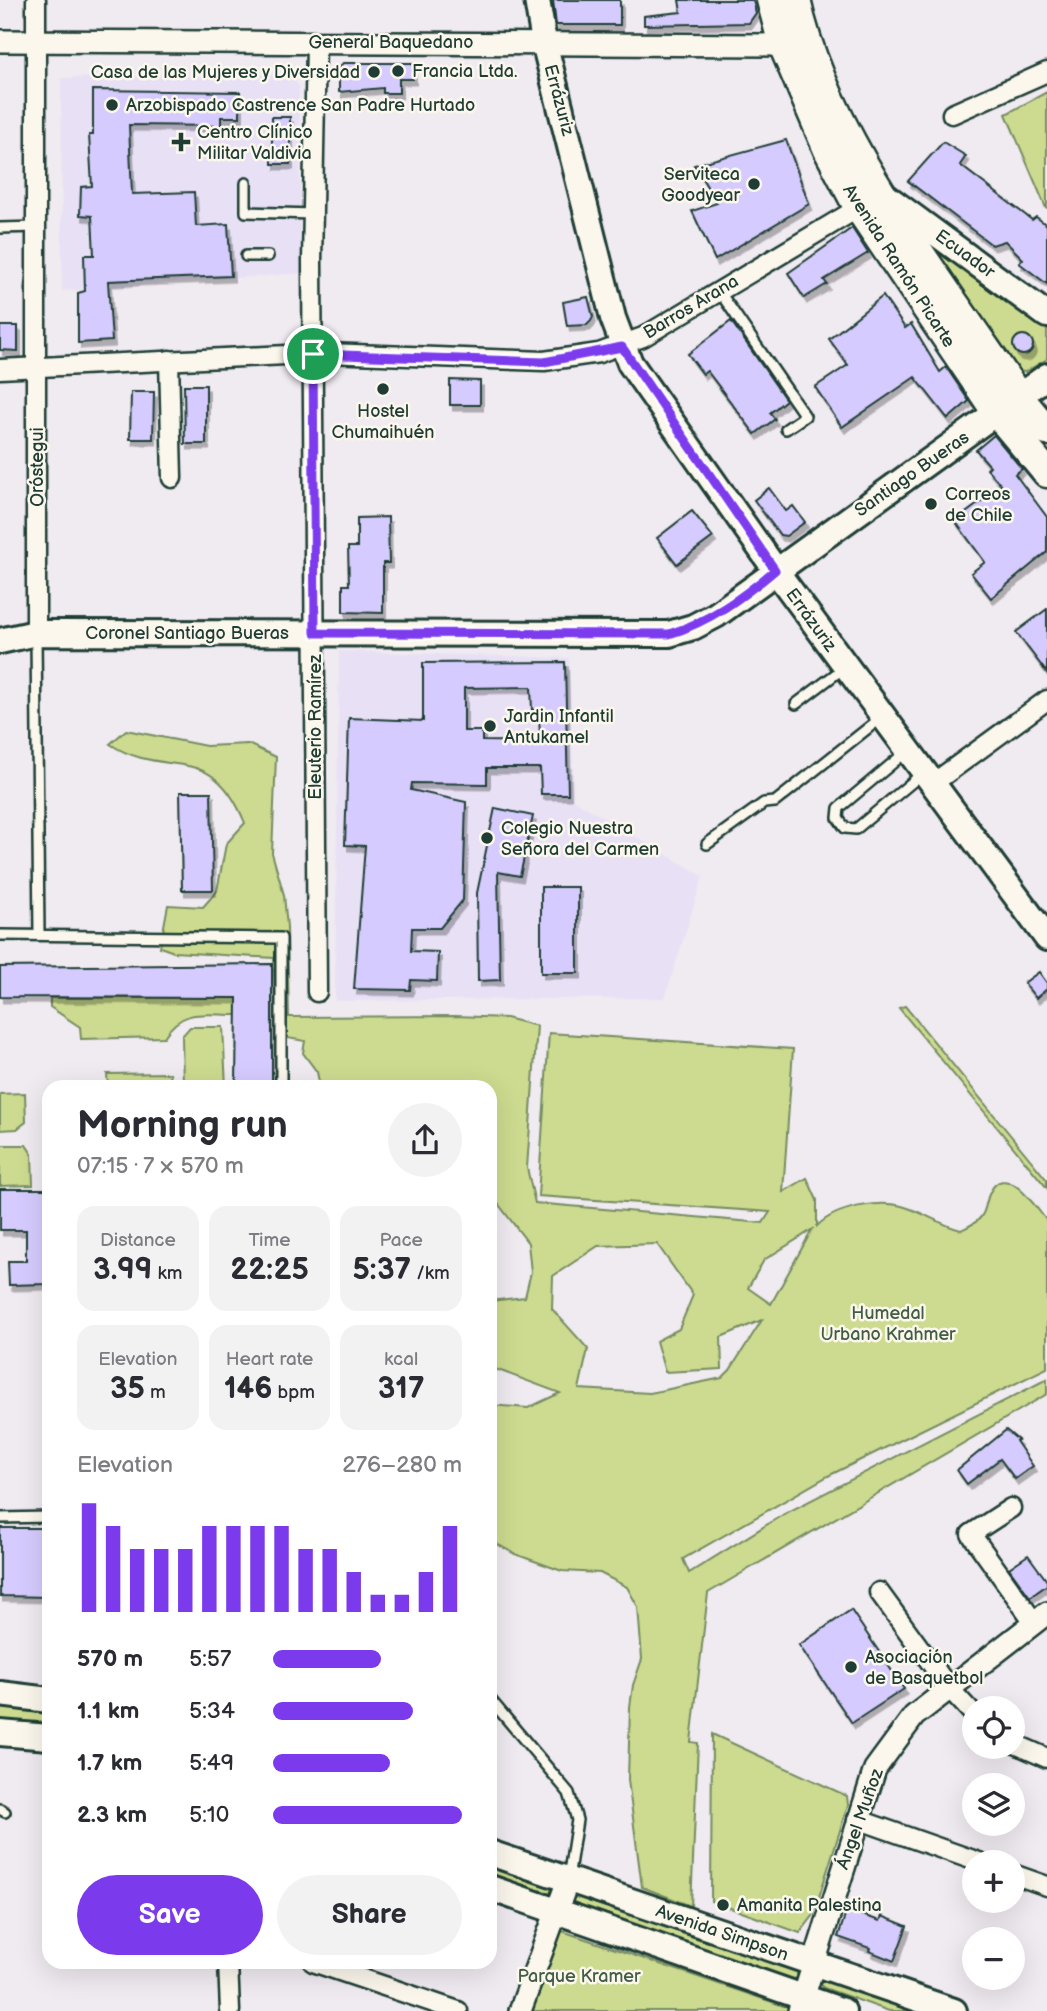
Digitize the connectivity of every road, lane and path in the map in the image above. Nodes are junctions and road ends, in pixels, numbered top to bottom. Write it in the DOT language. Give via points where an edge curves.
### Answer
graph roads {
  1 [pos="36,0"];
  2 [pos="537,0"];
  3 [pos="771,0"];
  4 [pos="796,0"];
  5 [pos="0,41"];
  6 [pos="37,41"];
  7 [pos="316,42"];
  8 [pos="544,42"];
  9 [pos="783,45"];
  10 [pos="1047,72"];
  11 [pos="952,114"];
  12 [pos="246,183"];
  13 [pos="883,194"];
  14 [pos="858,207"];
  15 [pos="313,214"];
  16 [pos="38,227"];
  17 [pos="0,228"];
  18 [pos="246,256"];
  19 [pos="268,256"];
  20 [pos="719,291"];
  21 [pos="1047,314"];
  22 [pos="622,347"];
  23 [pos="313,354"];
  24 [pos="169,360"];
  25 [pos="38,368"];
  26 [pos="0,369"];
  27 [pos="1047,376"];
  28 [pos="1008,404"];
  29 [pos="786,429"];
  30 [pos="1047,431"];
  31 [pos="1047,473"];
  32 [pos="172,478"];
  33 [pos="775,570"];
  34 [pos="36,633"];
  35 [pos="315,633"];
  36 [pos="0,641"];
  37 [pos="845,666"];
  38 [pos="1047,699"];
  39 [pos="796,704"];
  40 [pos="883,717"];
  41 [pos="907,751"];
  42 [pos="928,779"];
  43 [pos="707,844"];
  44 [pos="39,935"];
  45 [pos="0,936"];
  46 [pos="1047,938"];
  47 [pos="317,992"];
  48 [pos="281,1080"];
  49 [pos="1011,1508"];
  50 [pos="42,1517"];
  51 [pos="0,1518"];
  52 [pos="879,1592"];
  53 [pos="1040,1617"];
  54 [pos="950,1688"];
  55 [pos="0,1694"];
  56 [pos="42,1699"];
  57 [pos="962,1701"];
  58 [pos="497,1707"];
  59 [pos="0,1733"];
  60 [pos="42,1736"];
  61 [pos="1025,1748"];
  62 [pos="1047,1758"];
  63 [pos="858,1819"];
  64 [pos="497,1855"];
  65 [pos="962,1856"];
  66 [pos="1025,1878"];
  67 [pos="568,1880"];
  68 [pos="1047,1886"];
  69 [pos="497,1890"];
  70 [pos="556,1911"];
  71 [pos="813,1963"];
  72 [pos="228,1969"];
  73 [pos="334,1969"];
  74 [pos="802,2004"];
  75 [pos="230,2011"];
  76 [pos="458,2011"];
  77 [pos="520,2011"];
  78 [pos="843,2011"];
  79 [pos="954,2011"];
  1 -- 6 [label="street, Oróstegui"];
  2 -- 8 [label="main road, Errázuriz"];
  3 -- 9 [label="highway, Avenida Ramón Picarte"];
  4 -- 13 [label="highway, Avenida Ramón Picarte" via="816,69"];
  5 -- 6 [label="street, General Baquedano"];
  6 -- 7 [label="street, General Baquedano"];
  6 -- 16 [label="street, Oróstegui"];
  7 -- 8 [label="street, General Baquedano"];
  7 -- 15 [label="street, Eleuterio Ramírez"];
  8 -- 9 [label="street, General Baquedano"];
  8 -- 22 [label="main road, Errázuriz"];
  9 -- 14 [label="highway, Avenida Ramón Picarte"];
  10 -- 11 [label="street"];
  12 -- 15 [label="lane" via="246,212"];
  13 -- 14 [label="street, Barros Arana"];
  13 -- 21 [label="main road, Ecuador"];
  13 -- 28 [label="highway, Avenida Ramón Picarte"];
  14 -- 20 [label="street, Barros Arana"];
  14 -- 28 [label="highway, Avenida Ramón Picarte"];
  15 -- 23 [label="street, Eleuterio Ramírez"];
  16 -- 17 [label="lane"];
  16 -- 25 [label="street, Oróstegui"];
  18 -- 19 [label="lane"];
  20 -- 22 [label="street, Barros Arana"];
  20 -- 29 [label="lane" via="805,416"];
  22 -- 23 [label="street, Barros Arana" via="544,362"];
  22 -- 33 [label="main road, Errázuriz"];
  23 -- 24 [label="street, Barros Arana"];
  23 -- 35 [label="street, Eleuterio Ramírez"];
  24 -- 25 [label="street, Barros Arana"];
  24 -- 32 [label="street"];
  25 -- 26 [label="street, Barros Arana"];
  25 -- 34 [label="street, Oróstegui"];
  27 -- 28 [label="main road, Santiago Bueras"];
  28 -- 30 [label="highway, Avenida Ramón Picarte"];
  28 -- 31 [label="highway, Avenida Ramón Picarte"];
  28 -- 33 [label="main road, Santiago Bueras"];
  33 -- 35 [label="main road, Coronel Santiago Bueras" via="716,615 669,634"];
  33 -- 37 [label="main road, Errázuriz"];
  34 -- 35 [label="main road, Coronel Santiago Bueras"];
  34 -- 36 [label="main road, Coronel Santiago Bueras"];
  34 -- 44 [label="lane, Oróstegui"];
  35 -- 47 [label="street, Eleuterio Ramírez"];
  37 -- 39 [label="lane"];
  37 -- 40 [label="main road, Errázuriz"];
  38 -- 42 [label="street"];
  40 -- 41 [label="main road, Errázuriz"];
  40 -- 43 [label="lane" via="775,802 764,803"];
  41 -- 42 [label="main road, Errázuriz"];
  41 -- 42 [label="lane" via="839,808 838,818 845,828 856,829"];
  42 -- 46 [label="main road, Errázuriz"];
  44 -- 45 [label="lane"];
  44 -- 48 [label="lane" via="281,938"];
  49 -- 53 [label="street" via="971,1534"];
  50 -- 51 [label="lane"];
  52 -- 54 [label="street"];
  53 -- 54 [label="street, Ángel Muñoz"];
  54 -- 57 [label="street"];
  54 -- 63 [label="street, Ángel Muñoz" via="914,1716 894,1740 875,1769"];
  55 -- 56 [label="main road"];
  58 -- 67 [label="lane" via="569,1793 577,1820"];
  59 -- 60 [label="main road"];
  61 -- 62 [label="street"];
  63 -- 65 [label="street"];
  63 -- 71 [label="street, Ángel Muñoz"];
  64 -- 67 [label="main road, Avenida Simpson"];
  66 -- 68 [label="street"];
  67 -- 70 [label="street"];
  67 -- 71 [label="main road, Avenida Simpson"];
  69 -- 70 [label="main road, Avenida Simpson"];
  70 -- 74 [label="main road, Avenida Simpson"];
  70 -- 77 [label="street"];
  71 -- 74 [label="street, Ángel Muñoz"];
  71 -- 79 [label="main road, Avenida Simpson"];
  72 -- 75 [label="street"];
  73 -- 76 [label="street"];
  74 -- 78 [label="main road, Avenida Simpson"];
}
